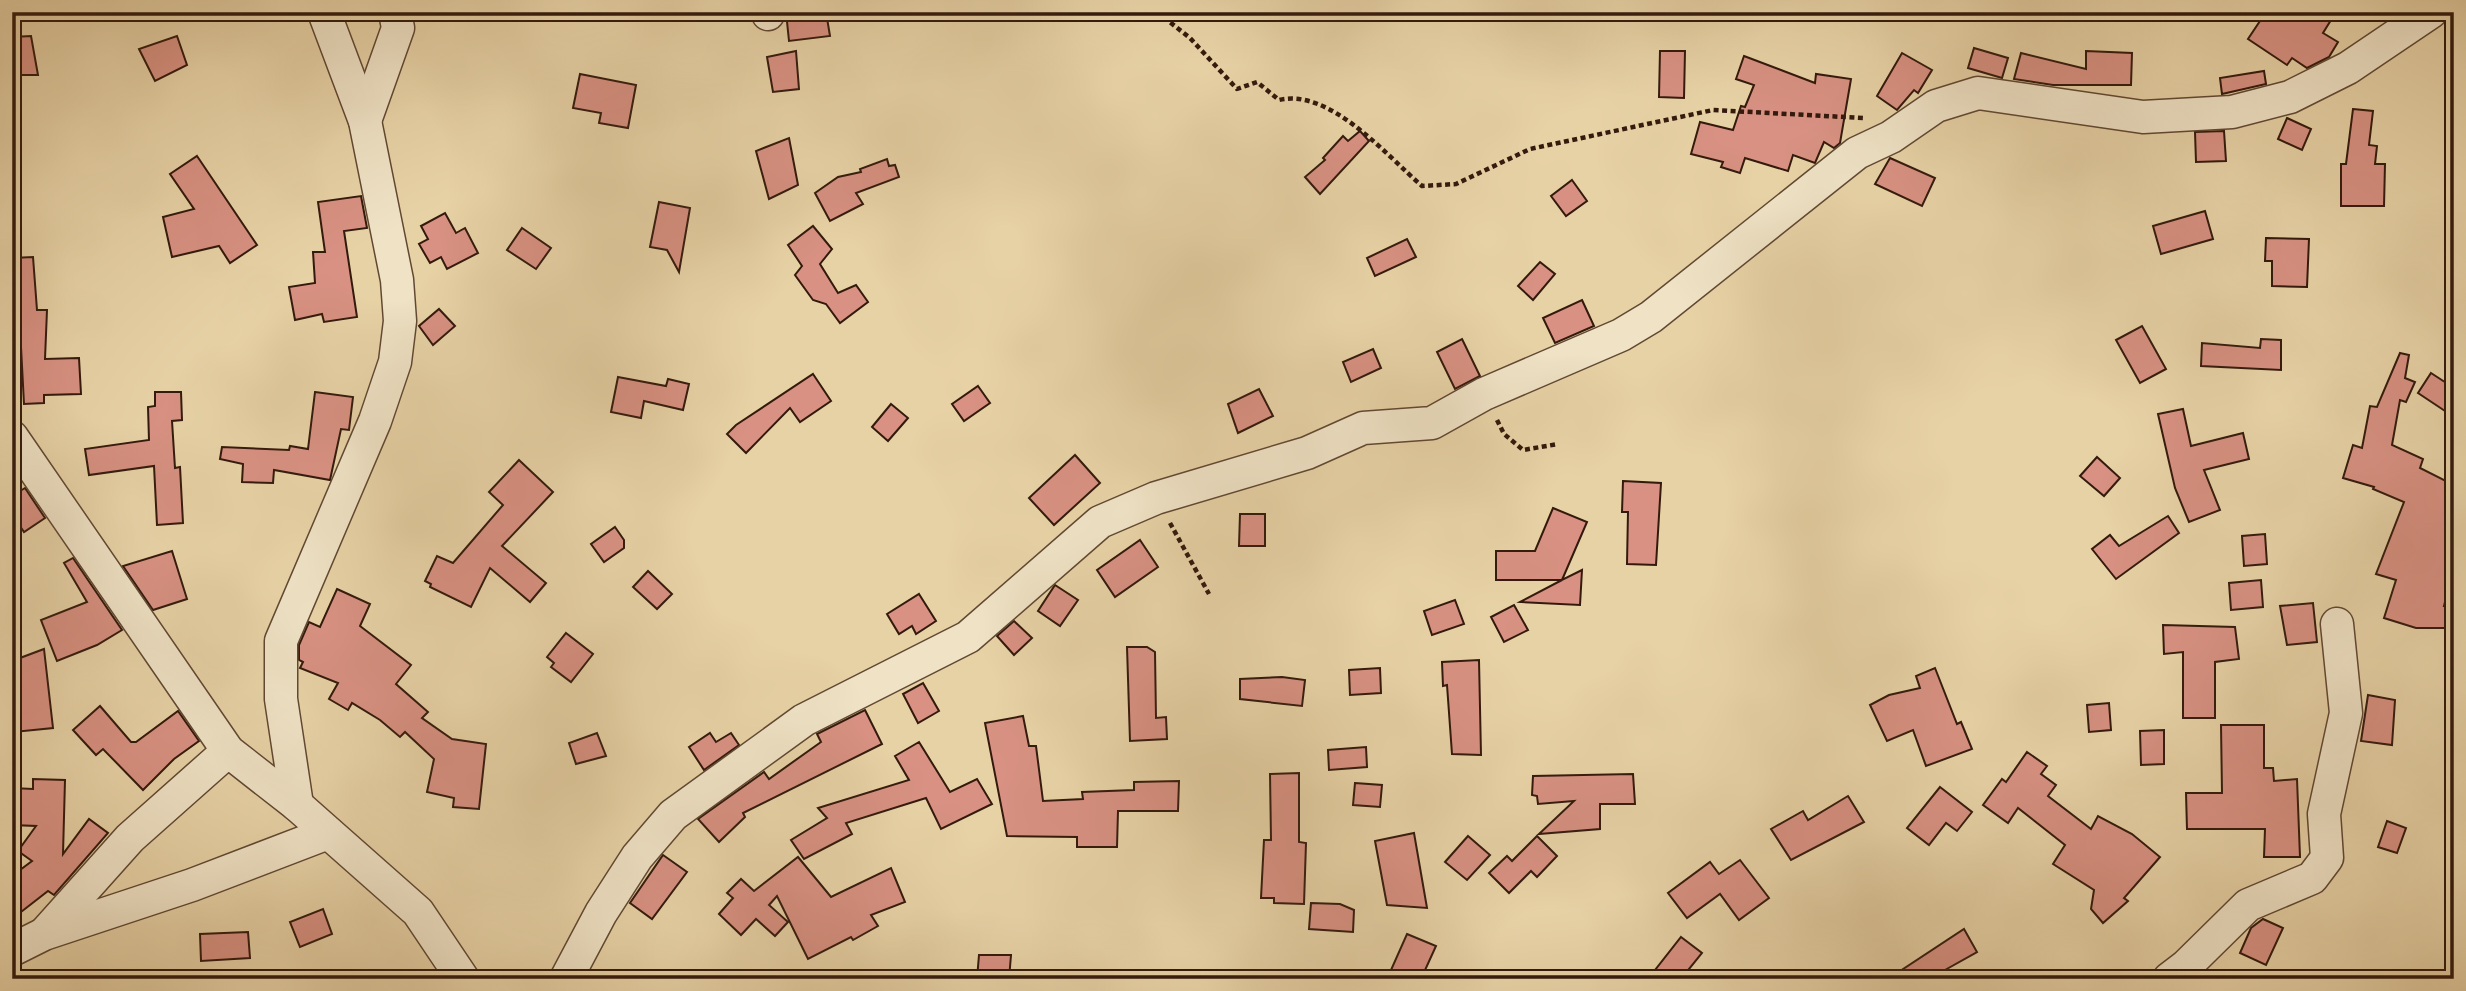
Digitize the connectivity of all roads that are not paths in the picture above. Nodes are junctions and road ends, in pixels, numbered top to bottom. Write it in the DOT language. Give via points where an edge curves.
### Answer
graph roads {
  1 [pos="324,12"];
  2 [pos="395,12"];
  3 [pos="2431,12"];
  4 [pos="365,121"];
  5 [pos="12,437"];
  6 [pos="2337,624"];
  7 [pos="228,751"];
  8 [pos="297,805"];
  9 [pos="328,832"];
  10 [pos="44,934"];
  11 [pos="12,950"];
  12 [pos="463,979"];
  13 [pos="566,979"];
  14 [pos="2169,979"];
  1 -- 4 [label="street"];
  2 -- 4 [label="street" via="398,28"];
  3 -- 13 [label="street" via="2348,68 2290,97 2232,112 2143,117 1978,93 1936,106 1891,137 1857,153 1651,317 1621,335 1484,394 1432,423 1363,428 1307,453 1156,498 1100,522 968,637 804,720 673,816 637,857"];
  4 -- 8 [label="street" via="397,280 400,321 395,362 375,421 281,642 281,699"];
  5 -- 7 [label="street"];
  6 -- 14 [label="street" via="2346,713 2324,814 2327,858 2312,878 2248,905"];
  7 -- 8 [label="street"];
  7 -- 10 [label="street" via="130,838"];
  8 -- 9 [label="street"];
  9 -- 10 [label="street" via="192,885"];
  9 -- 12 [label="street" via="418,912"];
  10 -- 11 [label="street"];
}
